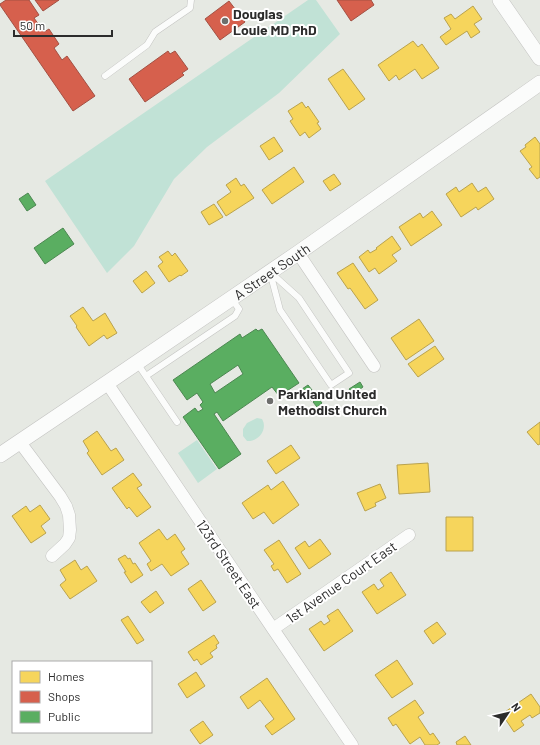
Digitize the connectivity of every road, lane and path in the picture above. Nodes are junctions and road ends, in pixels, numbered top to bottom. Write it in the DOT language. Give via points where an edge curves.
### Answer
graph roads {
  1 [pos="191,0"];
  2 [pos="500,0"];
  3 [pos="540,58"];
  4 [pos="105,76"];
  5 [pos="540,84"];
  6 [pos="298,253"];
  7 [pos="270,272"];
  8 [pos="231,298"];
  9 [pos="137,363"];
  10 [pos="374,366"];
  11 [pos="146,376"];
  12 [pos="107,383"];
  13 [pos="177,422"];
  14 [pos="19,441"];
  15 [pos="0,454"];
  16 [pos="409,535"];
  17 [pos="52,556"];
  18 [pos="273,629"];
  19 [pos="352,745"];
  1 -- 4 [label="lane" via="190,8 155,32 147,45"];
  2 -- 3 [label="street"];
  5 -- 6 [label="street, A Street South"];
  6 -- 7 [label="street, A Street South"];
  6 -- 10 [label="street"];
  7 -- 7 [label="lane" via="299,298 349,373 331,385 280,310"];
  7 -- 8 [label="street, A Street South"];
  8 -- 9 [label="street, A Street South"];
  8 -- 11 [label="lane" via="239,309 235,316"];
  9 -- 11 [label="lane"];
  9 -- 12 [label="street, A Street South"];
  11 -- 13 [label="lane"];
  12 -- 14 [label="street, A Street South"];
  12 -- 18 [label="street, 123rd Street East"];
  14 -- 15 [label="street, A Street South"];
  14 -- 17 [label="street" via="60,496 69,515 69,538"];
  16 -- 18 [label="street, 1st Avenue Court East"];
  18 -- 19 [label="street, 123rd Street East"];
}
